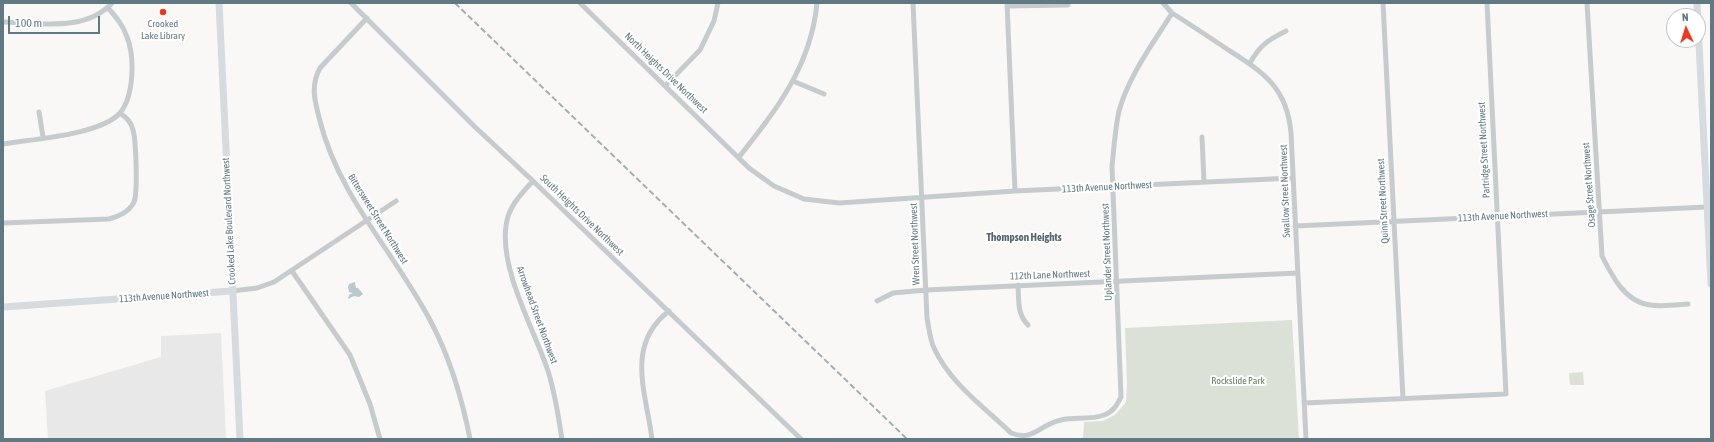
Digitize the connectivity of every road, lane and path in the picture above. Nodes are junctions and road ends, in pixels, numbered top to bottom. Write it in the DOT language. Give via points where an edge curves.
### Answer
graph roads {
  1 [pos="112,3"];
  2 [pos="219,3"];
  3 [pos="351,3"];
  4 [pos="580,3"];
  5 [pos="718,3"];
  6 [pos="817,3"];
  7 [pos="913,3"];
  8 [pos="1163,3"];
  9 [pos="1383,3"];
  10 [pos="1487,3"];
  11 [pos="1587,3"];
  12 [pos="1697,3"];
  13 [pos="1007,4"];
  14 [pos="1068,5"];
  15 [pos="108,8"];
  16 [pos="1172,13"];
  17 [pos="367,18"];
  18 [pos="3,22"];
  19 [pos="1286,31"];
  20 [pos="1250,63"];
  21 [pos="792,81"];
  22 [pos="666,85"];
  23 [pos="824,94"];
  24 [pos="38,112"];
  25 [pos="120,113"];
  26 [pos="43,137"];
  27 [pos="1202,137"];
  28 [pos="3,144"];
  29 [pos="739,157"];
  30 [pos="1293,178"];
  31 [pos="533,181"];
  32 [pos="1204,182"];
  33 [pos="1113,187"];
  34 [pos="1015,191"];
  35 [pos="922,199"];
  36 [pos="396,201"];
  37 [pos="1709,207"];
  38 [pos="1599,211"];
  39 [pos="1496,216"];
  40 [pos="367,221"];
  41 [pos="1393,221"];
  42 [pos="3,223"];
  43 [pos="1295,226"];
  44 [pos="292,272"];
  45 [pos="1298,272"];
  46 [pos="1117,282"];
  47 [pos="1711,284"];
  48 [pos="1018,285"];
  49 [pos="926,290"];
  50 [pos="232,291"];
  51 [pos="877,301"];
  52 [pos="1688,304"];
  53 [pos="3,307"];
  54 [pos="669,311"];
  55 [pos="1028,325"];
  56 [pos="1403,399"];
  57 [pos="1304,403"];
  58 [pos="1029,438"];
  59 [pos="240,439"];
  60 [pos="380,439"];
  61 [pos="470,439"];
  62 [pos="562,439"];
  63 [pos="652,439"];
  64 [pos="801,439"];
  65 [pos="1306,439"];
  1 -- 15 [label="street"];
  2 -- 50 [label="street, Crooked Lake Boulevard Northwest"];
  3 -- 17 [label="street, South Heights Drive Northwest"];
  4 -- 22 [label="street, North Heights Drive Northwest"];
  5 -- 22 [label="street" via="714,21 700,50"];
  6 -- 21 [label="street" via="813,27 801,66"];
  7 -- 35 [label="street, Wren Street Northwest"];
  8 -- 16 [label="street, Swallow Street Northwest"];
  9 -- 41 [label="street, Quinn Street Northwest"];
  10 -- 39 [label="street, Partridge Street Northwest"];
  11 -- 38 [label="street, Osage Street Northwest"];
  12 -- 37 [label="street"];
  13 -- 14 [label="street"];
  13 -- 34 [label="street"];
  15 -- 18 [label="street" via="96,16 78,22"];
  15 -- 25 [label="street" via="120,22 129,45 131,88"];
  16 -- 20 [label="street, Swallow Street Northwest"];
  16 -- 33 [label="street, Uplander Street Northwest" via="1135,72 1119,110 1114,138"];
  17 -- 31 [label="street, South Heights Drive Northwest" via="474,126"];
  17 -- 40 [label="street, Bittersweet Street Northwest" via="320,68 314,95 335,166"];
  19 -- 20 [label="street" via="1258,49"];
  20 -- 30 [label="street, Swallow Street Northwest" via="1273,84 1285,103 1291,127"];
  21 -- 23 [label="street"];
  21 -- 29 [label="street" via="777,108"];
  22 -- 29 [label="street, North Heights Drive Northwest"];
  24 -- 26 [label="street"];
  25 -- 26 [label="street" via="108,123 93,128"];
  25 -- 42 [label="street" via="129,121 134,132 137,192 134,202 123,213 109,219"];
  26 -- 28 [label="street"];
  27 -- 32 [label="street"];
  29 -- 35 [label="street, North Heights Drive Northwest" via="749,168 774,186 804,199 839,203"];
  30 -- 32 [label="street, 113th Avenue Northwest"];
  30 -- 43 [label="street, Swallow Street Northwest"];
  31 -- 54 [label="street, South Heights Drive Northwest"];
  31 -- 62 [label="street, Arrowhead Street Northwest" via="510,210 506,228 507,254 513,281 547,369 556,400"];
  32 -- 33 [label="street, 113th Avenue Northwest"];
  33 -- 34 [label="street, 113th Avenue Northwest"];
  33 -- 46 [label="street, Uplander Street Northwest"];
  34 -- 35 [label="street, 113th Avenue Northwest"];
  35 -- 49 [label="street, Wren Street Northwest"];
  36 -- 40 [label="street, 113th Avenue Northwest"];
  37 -- 38 [label="street, 113th Avenue Northwest"];
  37 -- 47 [label="street"];
  38 -- 39 [label="street, 113th Avenue Northwest"];
  38 -- 52 [label="street, Osage Street Northwest" via="1602,256 1620,288 1635,300 1650,305"];
  39 -- 41 [label="street, 113th Avenue Northwest"];
  39 -- 56 [label="street, Partridge Street Northwest" via="1506,394"];
  40 -- 44 [label="street, 113th Avenue Northwest"];
  40 -- 61 [label="street, Bittersweet Street Northwest" via="422,304 439,337 457,384"];
  41 -- 43 [label="street, 113th Avenue Northwest"];
  41 -- 56 [label="street, Quinn Street Northwest"];
  43 -- 45 [label="street, Swallow Street Northwest"];
  44 -- 50 [label="street, 113th Avenue Northwest" via="267,285"];
  44 -- 60 [label="street" via="350,355 370,404"];
  45 -- 46 [label="street, 112th Lane Northwest"];
  45 -- 57 [label="street, Swallow Street Northwest"];
  46 -- 48 [label="street, 112th Lane Northwest"];
  46 -- 58 [label="street, Uplander Street Northwest" via="1122,388 1118,404 1104,415 1059,420"];
  48 -- 49 [label="street, 112th Lane Northwest"];
  48 -- 55 [label="street" via="1019,310"];
  49 -- 51 [label="street, 112th Lane Northwest" via="893,293"];
  49 -- 58 [label="street, Wren Street Northwest" via="927,318 933,347 943,365 965,390 1011,433 1020,438"];
  50 -- 53 [label="street, 113th Avenue Northwest"];
  50 -- 59 [label="street, Crooked Lake Boulevard Northwest"];
  54 -- 63 [label="street" via="653,326 642,349 642,378"];
  54 -- 64 [label="street, South Heights Drive Northwest"];
  56 -- 57 [label="street"];
  57 -- 65 [label="street, Swallow Street Northwest"];
}
